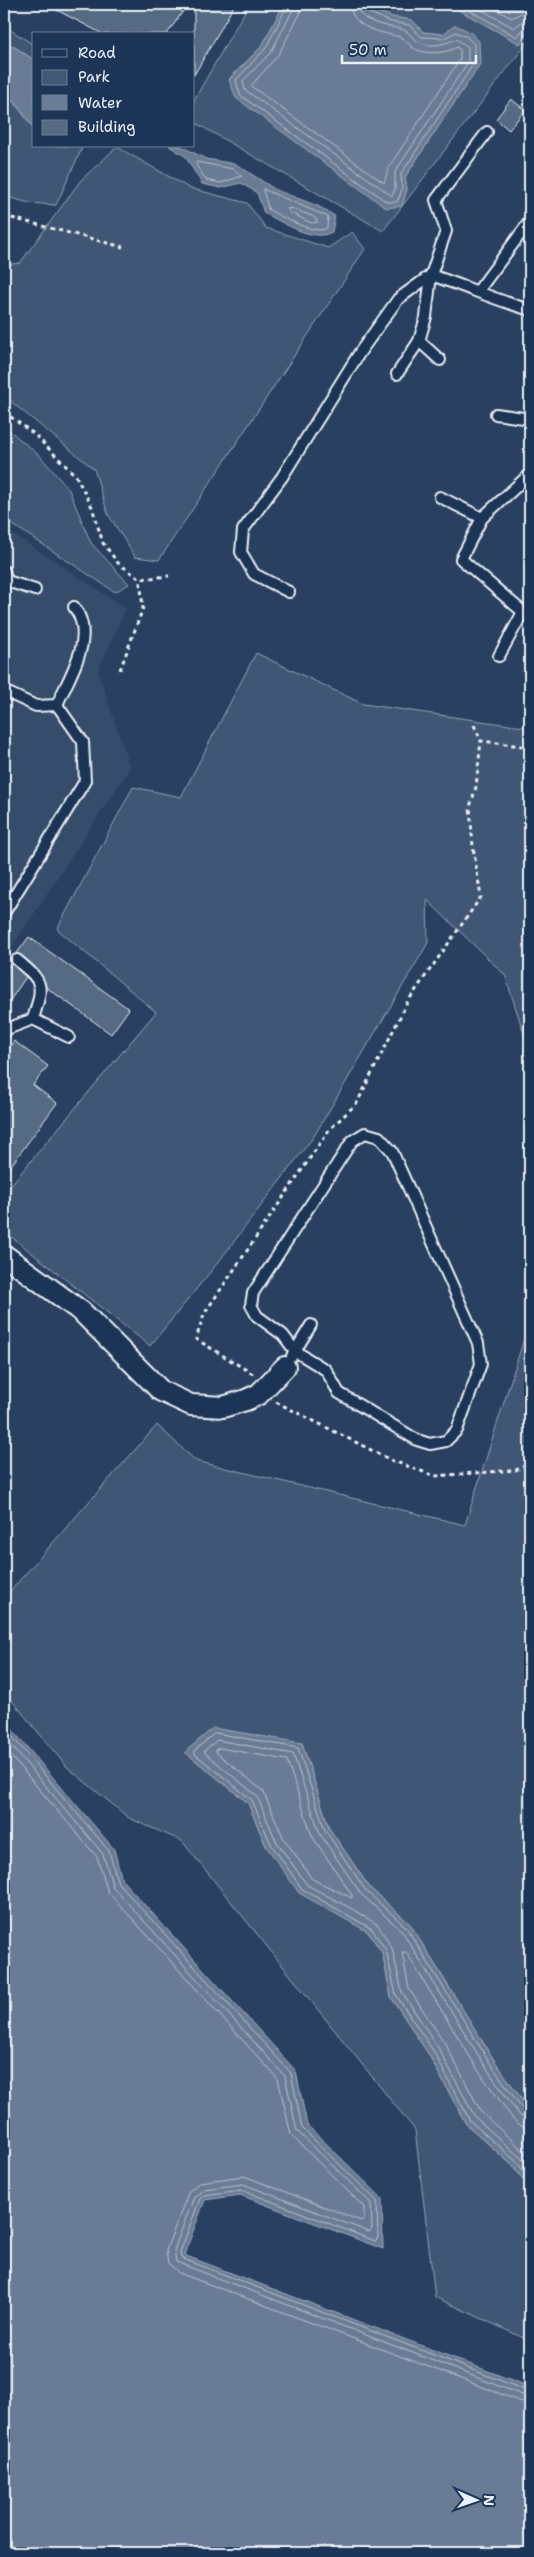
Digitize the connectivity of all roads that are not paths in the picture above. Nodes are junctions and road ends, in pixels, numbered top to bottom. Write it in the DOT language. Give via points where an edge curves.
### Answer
graph roads {
  1 [pos="487,132"];
  2 [pos="530,221"];
  3 [pos="431,275"];
  4 [pos="478,291"];
  5 [pos="530,310"];
  6 [pos="419,340"];
  7 [pos="440,360"];
  8 [pos="397,374"];
  9 [pos="496,414"];
  10 [pos="530,419"];
  11 [pos="530,474"];
  12 [pos="440,497"];
  13 [pos="482,518"];
  14 [pos="4,570"];
  15 [pos="5,584"];
  16 [pos="35,590"];
  17 [pos="289,592"];
  18 [pos="74,607"];
  19 [pos="499,656"];
  20 [pos="4,692"];
  21 [pos="57,705"];
  22 [pos="4,913"];
  23 [pos="17,960"];
  24 [pos="33,1019"];
  25 [pos="4,1033"];
  26 [pos="69,1037"];
  27 [pos="4,1255"];
  28 [pos="310,1325"];
  29 [pos="290,1359"];
  1 -- 3 [label="lane" via="436,200 446,231"];
  2 -- 4 [label="lane"];
  3 -- 4 [label="lane"];
  3 -- 6 [label="lane" via="426,316"];
  3 -- 17 [label="lane" via="398,299 360,352 282,477 243,530 241,552 254,574"];
  4 -- 5 [label="lane" via="497,301"];
  6 -- 7 [label="lane"];
  6 -- 8 [label="lane"];
  9 -- 10 [label="lane"];
  11 -- 13 [label="lane"];
  12 -- 13 [label="lane"];
  13 -- 19 [label="lane" via="461,559 523,612"];
  14 -- 15 [label="lane"];
  15 -- 16 [label="lane"];
  18 -- 21 [label="lane" via="82,617 84,641"];
  20 -- 21 [label="lane" via="36,706"];
  21 -- 22 [label="lane" via="83,742 85,781"];
  23 -- 24 [label="lane" via="38,977 41,993"];
  24 -- 25 [label="lane"];
  24 -- 26 [label="lane"];
  27 -- 29 [label="street" via="82,1312 161,1391 191,1405 223,1407 264,1389"];
  28 -- 29 [label="lane"];
  29 -- 29 [label="lane" via="326,1370 339,1393 417,1440 430,1444 446,1441 457,1430 481,1364 478,1343 392,1151 380,1137 365,1133 352,1140 253,1293 251,1305 257,1316 283,1335"];
}
